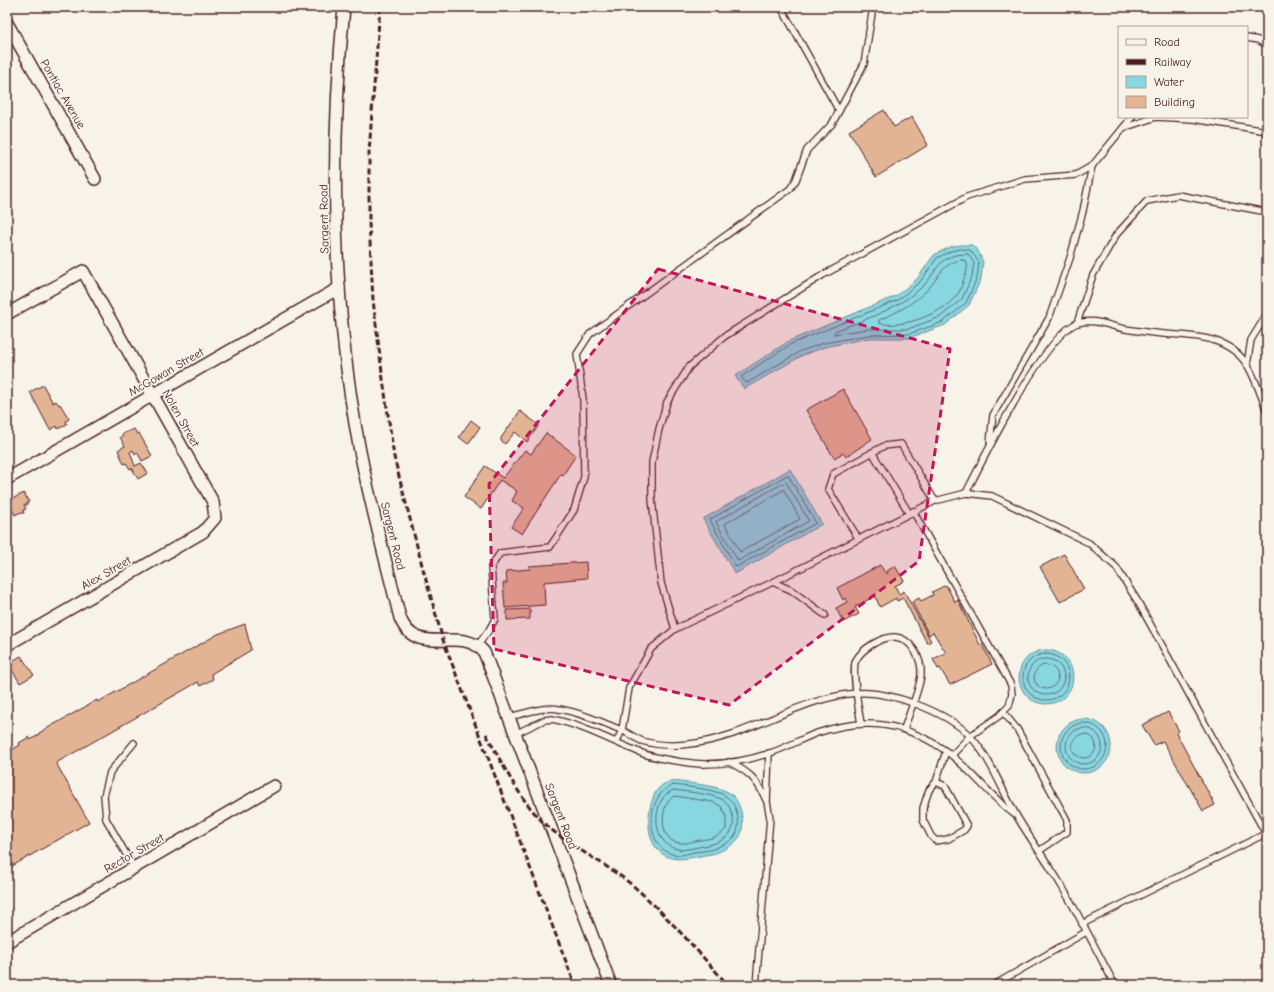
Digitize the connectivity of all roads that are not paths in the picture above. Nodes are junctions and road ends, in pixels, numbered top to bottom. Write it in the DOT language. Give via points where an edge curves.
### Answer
graph roads {
  1 [pos="344,7"];
  2 [pos="781,7"];
  3 [pos="873,7"];
  4 [pos="7,23"];
  5 [pos="1248,38"];
  6 [pos="1267,45"];
  7 [pos="839,111"];
  8 [pos="1131,118"];
  9 [pos="1153,118"];
  10 [pos="1174,118"];
  11 [pos="1123,128"];
  12 [pos="1267,131"];
  13 [pos="1092,166"];
  14 [pos="95,179"];
  15 [pos="1267,212"];
  16 [pos="339,288"];
  17 [pos="7,314"];
  18 [pos="1267,314"];
  19 [pos="1077,323"];
  20 [pos="1247,366"];
  21 [pos="153,394"];
  22 [pos="1267,411"];
  23 [pos="990,445"];
  24 [pos="872,452"];
  25 [pos="7,479"];
  26 [pos="966,493"];
  27 [pos="934,500"];
  28 [pos="911,512"];
  29 [pos="215,518"];
  30 [pos="858,538"];
  31 [pos="772,582"];
  32 [pos="825,616"];
  33 [pos="675,629"];
  34 [pos="478,644"];
  35 [pos="7,645"];
  36 [pos="858,693"];
  37 [pos="912,703"];
  38 [pos="1003,712"];
  39 [pos="509,717"];
  40 [pos="861,724"];
  41 [pos="904,729"];
  42 [pos="622,730"];
  43 [pos="514,734"];
  44 [pos="970,736"];
  45 [pos="617,741"];
  46 [pos="134,743"];
  47 [pos="946,751"];
  48 [pos="770,753"];
  49 [pos="952,755"];
  50 [pos="728,762"];
  51 [pos="936,782"];
  52 [pos="274,786"];
  53 [pos="767,802"];
  54 [pos="1016,816"];
  55 [pos="1266,834"];
  56 [pos="1039,851"];
  57 [pos="134,868"];
  58 [pos="1082,924"];
  59 [pos="1086,932"];
  60 [pos="7,942"];
  61 [pos="611,985"];
  62 [pos="756,985"];
  63 [pos="994,985"];
  64 [pos="1115,985"];
  1 -- 16 [label="street, Sargent Road" via="336,130"];
  2 -- 7 [label="lane"];
  3 -- 7 [label="lane" via="864,64"];
  4 -- 14 [label="street, Pontiac Avenue"];
  5 -- 6 [label="lane"];
  7 -- 34 [label="lane" via="832,124 807,150 790,189 590,334 582,345 577,354 584,414 584,477 574,510 550,547 500,553 492,567 495,619"];
  8 -- 11 [label="lane"];
  9 -- 11 [label="lane"];
  10 -- 12 [label="lane"];
  11 -- 13 [label="lane"];
  13 -- 23 [label="lane" via="1070,258 1049,318 993,415"];
  13 -- 33 [label="lane" via="1076,175 1025,179 967,197 823,274 725,336 689,367 667,402 652,462 652,498 661,583"];
  15 -- 19 [label="lane" via="1178,195 1147,201 1116,235 1093,275"];
  16 -- 21 [label="street, McGowan Street"];
  16 -- 34 [label="street, Sargent Road" via="359,446 400,618 404,628 412,636"];
  17 -- 21 [label="street, Nolen Street" via="83,271"];
  18 -- 20 [label="lane" via="1251,340"];
  19 -- 20 [label="lane" via="1097,322 1143,332 1206,338 1228,345"];
  19 -- 23 [label="lane" via="1052,344"];
  20 -- 22 [label="lane"];
  21 -- 25 [label="street, McGowan Street"];
  21 -- 29 [label="street, Nolen Street" via="213,502"];
  23 -- 26 [label="lane"];
  24 -- 27 [label="lane" via="884,446 901,444"];
  24 -- 28 [label="lane"];
  24 -- 30 [label="lane" via="833,474 828,489"];
  26 -- 27 [label="lane"];
  26 -- 55 [label="lane" via="992,496 1082,540 1116,567 1138,602"];
  27 -- 28 [label="lane"];
  28 -- 30 [label="lane"];
  28 -- 38 [label="lane" via="1011,684 1011,700"];
  29 -- 35 [label="street, Alex Street" via="203,532"];
  30 -- 31 [label="lane"];
  31 -- 32 [label="lane" via="791,590"];
  31 -- 33 [label="lane"];
  33 -- 42 [label="lane" via="651,649 629,688"];
  34 -- 39 [label="street, Sargent Road" via="491,667"];
  36 -- 37 [label="lane" via="886,695"];
  36 -- 37 [label="lane" via="854,670 856,660 867,648 895,637 905,640 920,662 921,674"];
  36 -- 40 [label="lane"];
  36 -- 42 [label="lane" via="820,699 750,729 710,741 664,744 641,741"];
  37 -- 41 [label="lane"];
  37 -- 44 [label="lane" via="952,720"];
  38 -- 44 [label="lane"];
  38 -- 56 [label="lane" via="1017,729 1067,820 1067,832"];
  39 -- 42 [label="lane" via="558,708"];
  39 -- 43 [label="street, Sargent Road"];
  40 -- 41 [label="lane"];
  40 -- 48 [label="lane" via="818,733"];
  41 -- 47 [label="lane"];
  42 -- 45 [label="lane"];
  43 -- 45 [label="lane" via="544,720 552,719"];
  43 -- 61 [label="street, Sargent Road"];
  44 -- 49 [label="lane"];
  44 -- 54 [label="lane" via="981,751"];
  45 -- 50 [label="lane" via="663,759 703,764"];
  46 -- 57 [label="lane" via="110,772 104,796 106,819"];
  47 -- 49 [label="lane"];
  47 -- 51 [label="lane"];
  48 -- 50 [label="lane"];
  48 -- 53 [label="lane"];
  49 -- 54 [label="lane"];
  50 -- 53 [label="lane" via="742,768 759,783"];
  51 -- 51 [label="lane" via="929,790 923,808 923,820 931,836 936,842 941,842 964,830 966,826 945,786"];
  52 -- 57 [label="street, Rector Street"];
  53 -- 62 [label="lane" via="770,818"];
  54 -- 56 [label="lane"];
  55 -- 58 [label="lane"];
  56 -- 58 [label="lane" via="1062,886"];
  57 -- 60 [label="street, Rector Street"];
  58 -- 59 [label="lane"];
  59 -- 63 [label="lane"];
  59 -- 64 [label="lane"];
}
